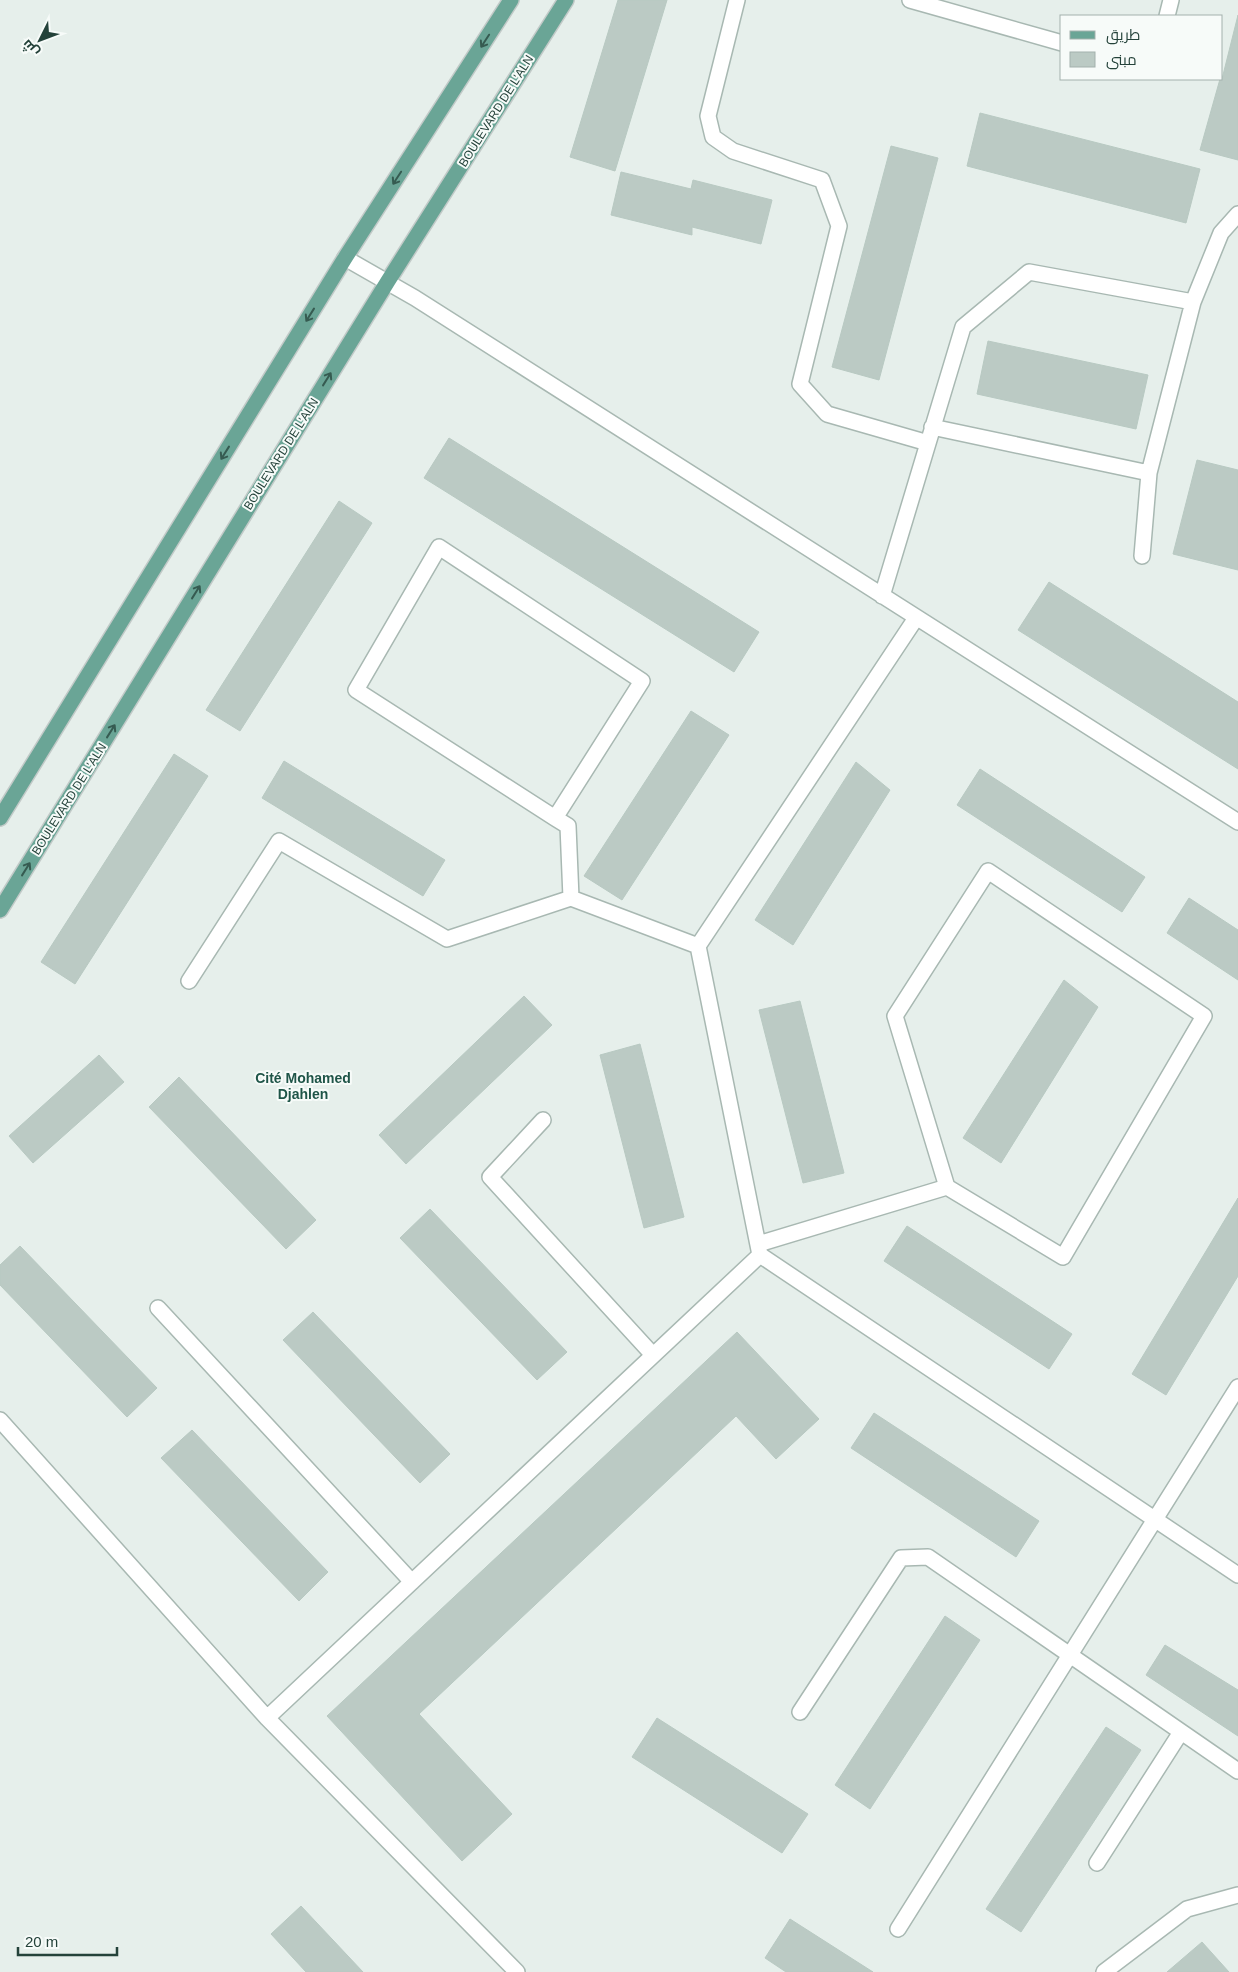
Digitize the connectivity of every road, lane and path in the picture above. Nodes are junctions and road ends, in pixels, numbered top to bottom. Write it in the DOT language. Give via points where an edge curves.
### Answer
graph roads {
  1 [pos="511,0"];
  2 [pos="566,0"];
  3 [pos="737,0"];
  4 [pos="910,0"];
  5 [pos="1171,0"];
  6 [pos="1167,15"];
  7 [pos="1060,42"];
  8 [pos="1238,214"];
  9 [pos="345,258"];
  10 [pos="388,281"];
  11 [pos="1193,302"];
  12 [pos="932,427"];
  13 [pos="928,443"];
  14 [pos="1148,473"];
  15 [pos="1142,556"];
  16 [pos="882,596"];
  17 [pos="916,618"];
  18 [pos="0,818"];
  19 [pos="555,818"];
  20 [pos="1238,822"];
  21 [pos="571,898"];
  22 [pos="0,910"];
  23 [pos="698,946"];
  24 [pos="189,981"];
  25 [pos="543,1120"];
  26 [pos="947,1187"];
  27 [pos="759,1249"];
  28 [pos="158,1308"];
  29 [pos="653,1355"];
  30 [pos="1238,1387"];
  31 [pos="0,1420"];
  32 [pos="1155,1518"];
  33 [pos="1238,1575"];
  34 [pos="412,1582"];
  35 [pos="1070,1655"];
  36 [pos="800,1712"];
  37 [pos="267,1718"];
  38 [pos="1181,1732"];
  39 [pos="1238,1771"];
  40 [pos="1097,1863"];
  41 [pos="1238,1895"];
  42 [pos="898,1929"];
  43 [pos="517,1972"];
  44 [pos="1104,1972"];
  1 -- 9 [label="main road, one-way"];
  2 -- 10 [label="main road, BOULEVARD DE L'ALN"];
  3 -- 13 [label="street" via="708,116 713,136 733,150 822,180 839,226 800,384 827,414"];
  4 -- 7 [label="street"];
  5 -- 6 [label="street"];
  8 -- 11 [label="street" via="1221,233"];
  9 -- 10 [label="street"];
  9 -- 18 [label="main road, one-way"];
  10 -- 16 [label="street"];
  22 -- 10 [label="main road, BOULEVARD DE L'ALN, one-way"];
  11 -- 12 [label="street" via="1029,272 963,326"];
  11 -- 14 [label="street"];
  12 -- 13 [label="street"];
  12 -- 14 [label="street"];
  13 -- 16 [label="street"];
  14 -- 15 [label="street"];
  16 -- 17 [label="street"];
  17 -- 20 [label="street"];
  17 -- 23 [label="street"];
  19 -- 19 [label="street" via="356,690 439,547 642,681"];
  19 -- 21 [label="street" via="568,826"];
  21 -- 23 [label="street"];
  21 -- 24 [label="street" via="446,940 279,841"];
  23 -- 27 [label="street"];
  25 -- 29 [label="street" via="490,1177"];
  26 -- 26 [label="street" via="1062,1257 1204,1016 988,871 895,1016"];
  26 -- 27 [label="street"];
  27 -- 29 [label="street"];
  27 -- 32 [label="street"];
  28 -- 34 [label="street"];
  29 -- 34 [label="street"];
  30 -- 32 [label="street"];
  31 -- 37 [label="street"];
  32 -- 33 [label="street"];
  32 -- 35 [label="street"];
  34 -- 37 [label="street"];
  35 -- 36 [label="street" via="928,1557 901,1558"];
  35 -- 38 [label="street"];
  35 -- 42 [label="street"];
  37 -- 43 [label="street"];
  38 -- 39 [label="street"];
  38 -- 40 [label="street"];
  41 -- 44 [label="street" via="1187,1909"];
}
